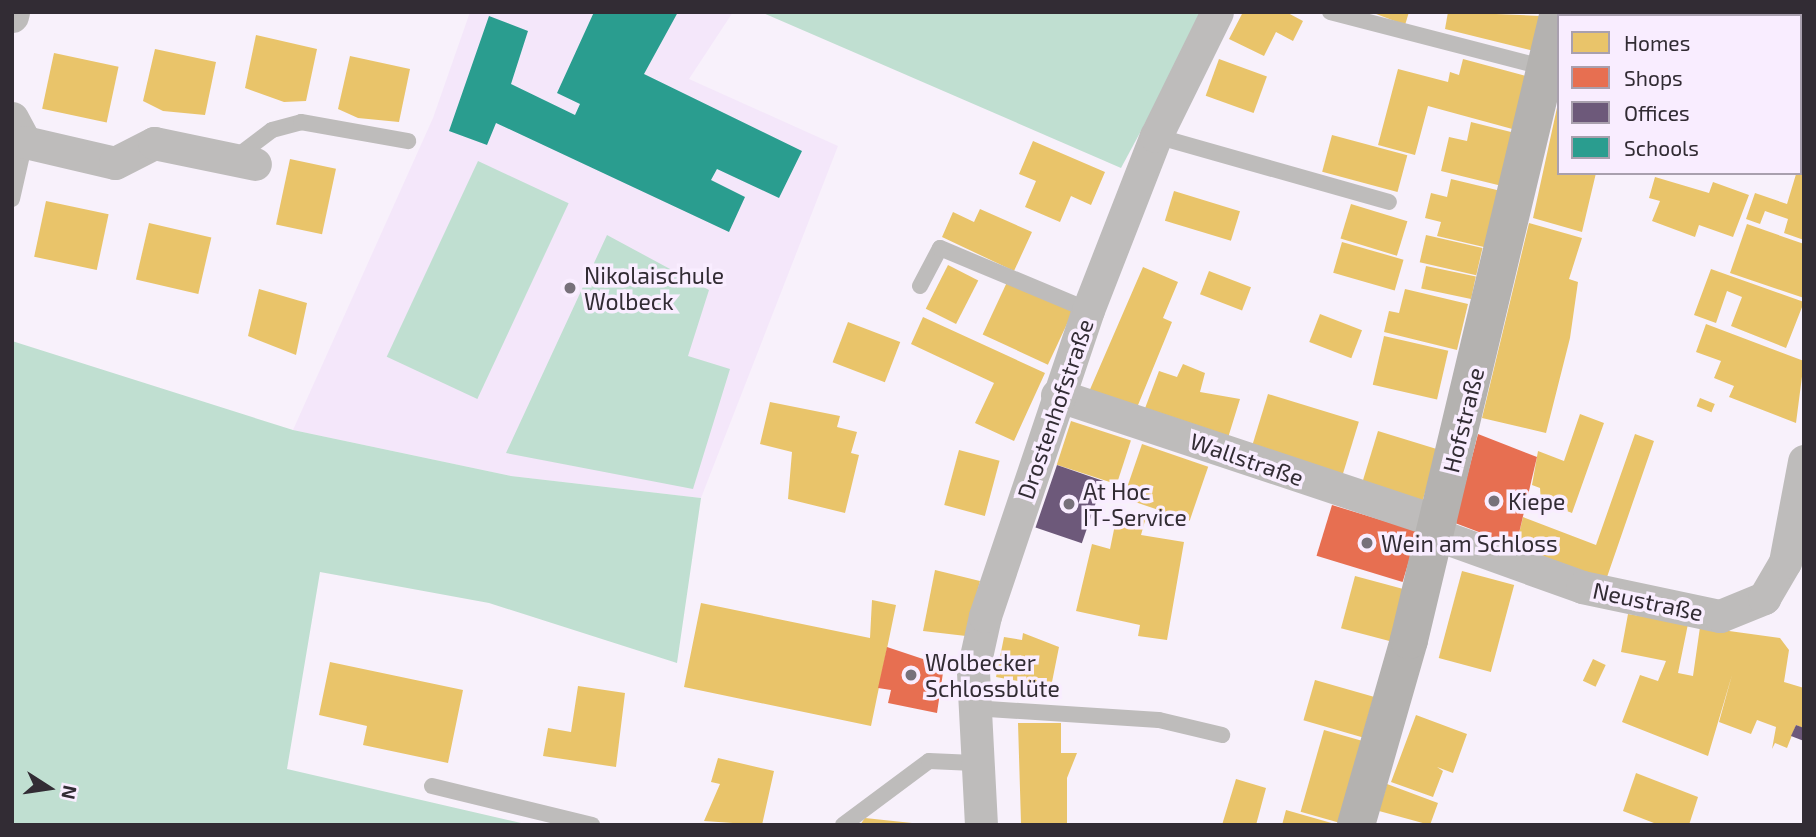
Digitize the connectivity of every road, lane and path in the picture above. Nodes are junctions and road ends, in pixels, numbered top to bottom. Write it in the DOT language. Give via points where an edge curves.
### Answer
graph roads {
  1 [pos="1217,12"];
  2 [pos="1330,12"];
  3 [pos="1557,23"];
  4 [pos="1549,68"];
  5 [pos="19,130"];
  6 [pos="1156,136"];
  7 [pos="408,141"];
  8 [pos="244,162"];
  9 [pos="12,199"];
  10 [pos="1389,202"];
  11 [pos="920,286"];
  12 [pos="1088,310"];
  13 [pos="1057,395"];
  14 [pos="1804,461"];
  15 [pos="1437,528"];
  16 [pos="973,708"];
  17 [pos="1222,735"];
  18 [pos="974,763"];
  19 [pos="432,786"];
  20 [pos="592,825"];
  21 [pos="843,825"];
  22 [pos="981,825"];
  23 [pos="1356,825"];
  1 -- 6 [label="street, Drostenhofstraße"];
  2 -- 4 [label="lane"];
  3 -- 4 [label="street, Hofstraße"];
  4 -- 15 [label="street, Hofstraße"];
  5 -- 8 [label="street" via="115,163 154,143"];
  5 -- 9 [label="lane"];
  6 -- 10 [label="lane"];
  6 -- 12 [label="street, Drostenhofstraße"];
  7 -- 8 [label="lane" via="300,122 272,130"];
  11 -- 12 [label="lane" via="940,248"];
  12 -- 13 [label="street, Drostenhofstraße"];
  13 -- 15 [label="street, Wallstraße"];
  13 -- 16 [label="street, Drostenhofstraße" via="985,616"];
  14 -- 15 [label="street, Neustraße" via="1785,562 1764,598 1720,616 1582,587"];
  15 -- 23 [label="street, Hofstraße"];
  16 -- 17 [label="lane" via="1159,720"];
  16 -- 18 [label="street, Drostenhofstraße"];
  18 -- 21 [label="lane" via="929,761"];
  18 -- 22 [label="street, Drostenhofstraße"];
  19 -- 20 [label="lane"];
}
